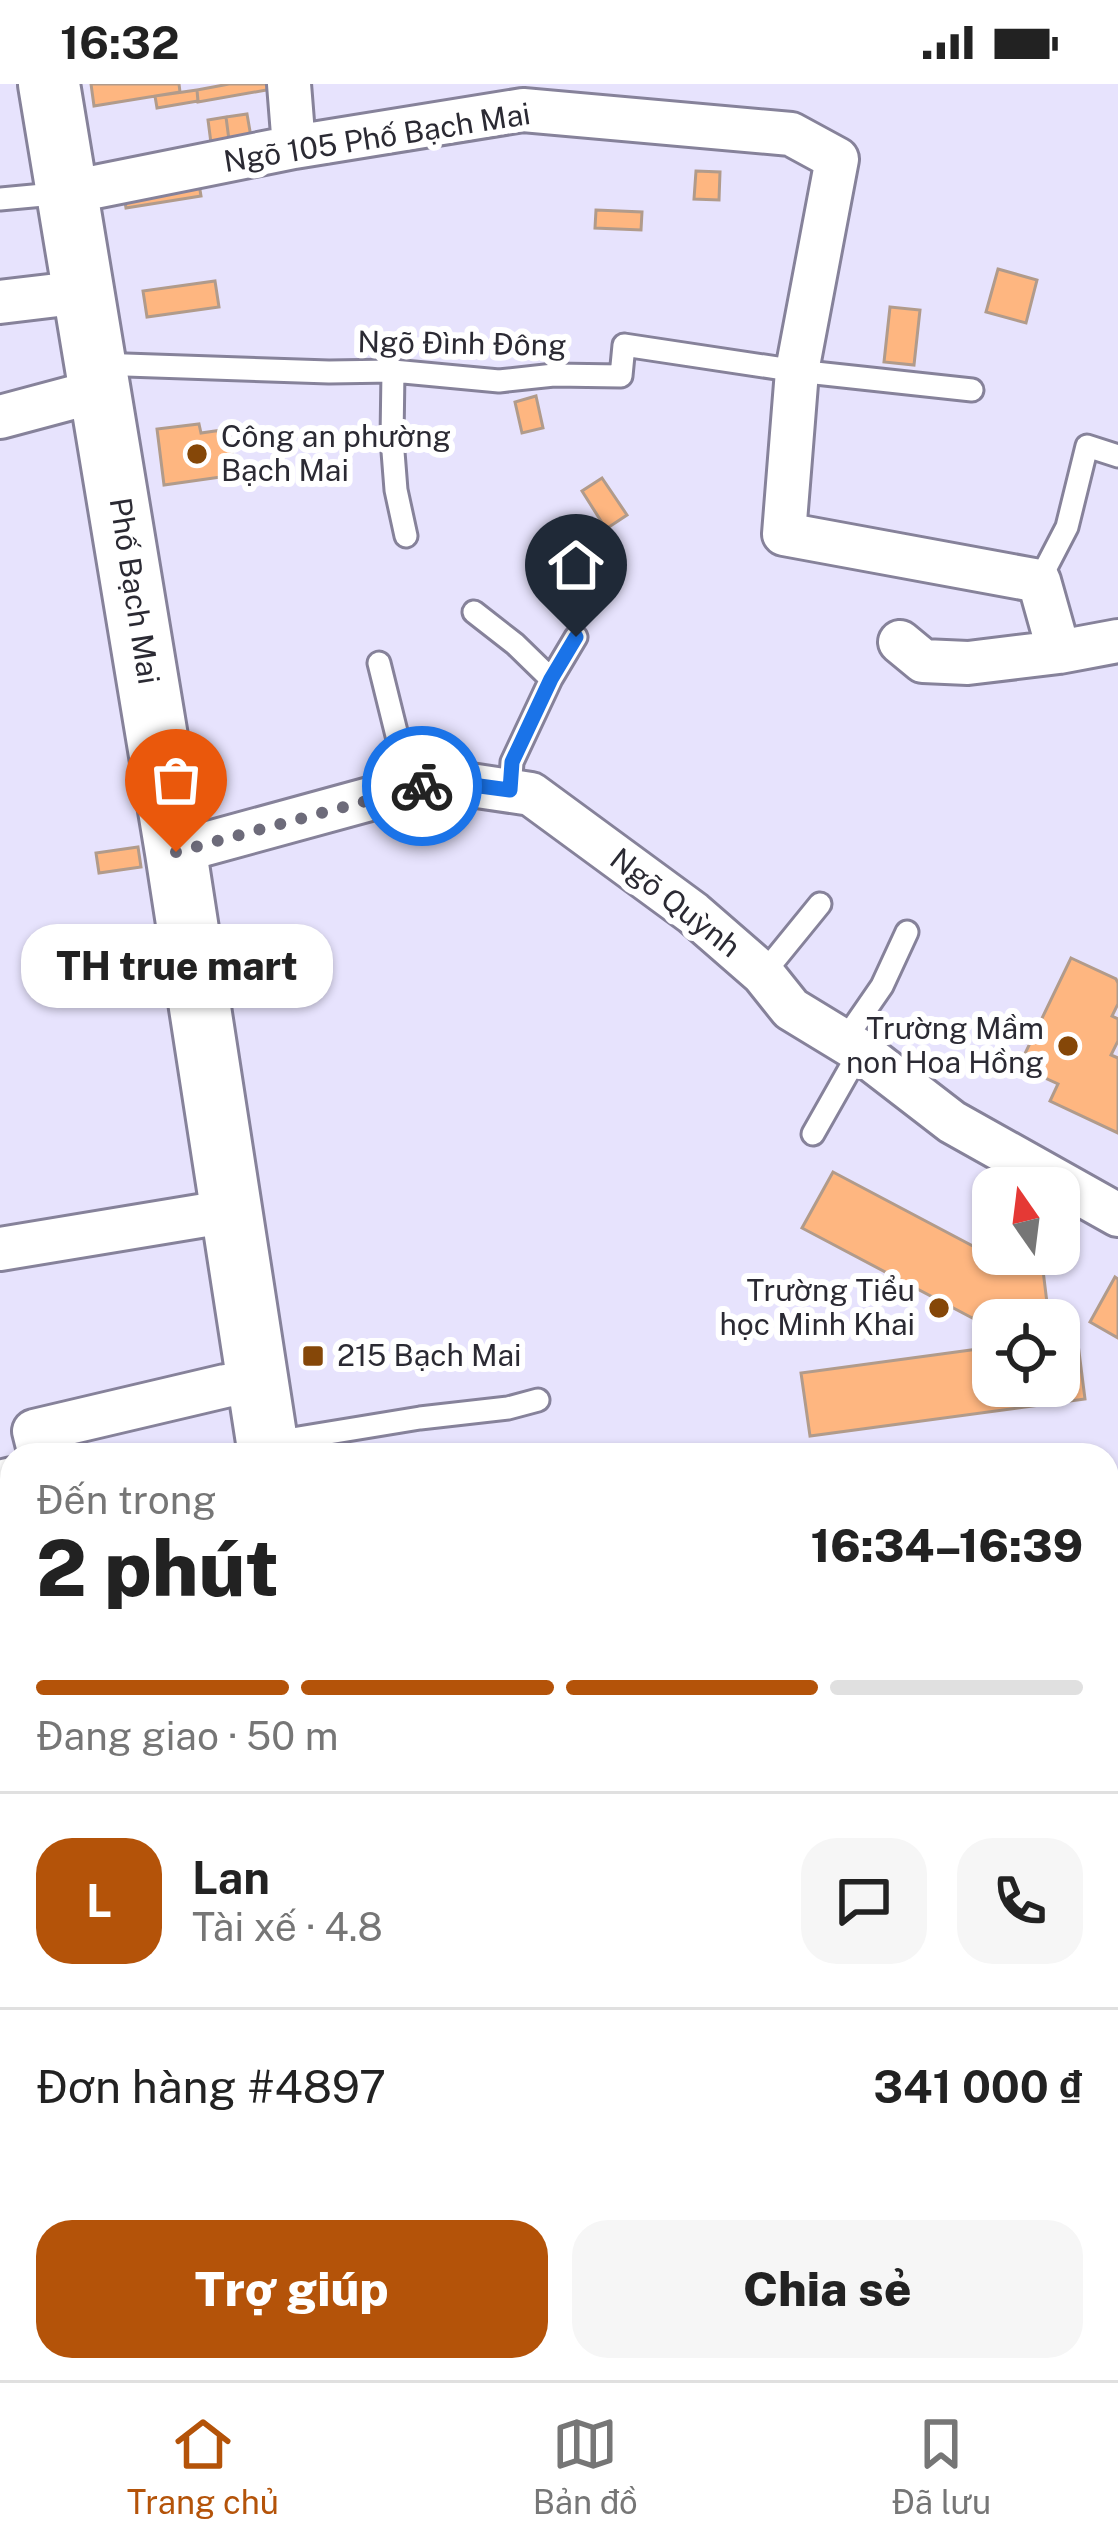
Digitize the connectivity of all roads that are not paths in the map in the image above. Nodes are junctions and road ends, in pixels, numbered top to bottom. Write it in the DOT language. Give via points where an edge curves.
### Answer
graph roads {
  1 [pos="49,84"];
  2 [pos="289,84"];
  3 [pos="294,147"];
  4 [pos="65,193"];
  5 [pos="0,199"];
  6 [pos="83,292"];
  7 [pos="0,302"];
  8 [pos="393,370"];
  9 [pos="796,370"];
  10 [pos="99,377"];
  11 [pos="972,390"];
  12 [pos="0,417"];
  13 [pos="1118,456"];
  14 [pos="406,536"];
  15 [pos="1039,581"];
  16 [pos="474,612"];
  17 [pos="576,637"];
  18 [pos="1118,641"];
  19 [pos="900,642"];
  20 [pos="1060,652"];
  21 [pos="379,663"];
  22 [pos="551,679"];
  23 [pos="410,788"];
  24 [pos="510,790"];
  25 [pos="176,852"];
  26 [pos="820,904"];
  27 [pos="907,932"];
  28 [pos="763,974"];
  29 [pos="852,1046"];
  30 [pos="813,1134"];
  31 [pos="230,1211"];
  32 [pos="1118,1215"];
  33 [pos="0,1250"];
  34 [pos="258,1382"];
  35 [pos="538,1400"];
  36 [pos="37,1443"];
  37 [pos="267,1443"];
  38 [pos="297,1443"];
  1 -- 4 [label="main road, Phố Bạch Mai"];
  2 -- 3 [label="street"];
  3 -- 4 [label="street, Ngõ 105 Phố Bạch Mai"];
  3 -- 9 [label="street, Ngõ 105 Phố Bạch Mai" via="523,110 791,134 837,159"];
  4 -- 5 [label="lane"];
  4 -- 6 [label="main road, Phố Bạch Mai"];
  6 -- 7 [label="street"];
  6 -- 10 [label="main road, Phố Bạch Mai"];
  8 -- 9 [label="lane, Ngõ Đình Đông" via="499,381 622,376 624,345"];
  8 -- 10 [label="lane, Ngõ Đình Đông"];
  8 -- 14 [label="lane" via="392,439"];
  9 -- 11 [label="lane"];
  9 -- 15 [label="street, Ngõ 105 Phố Bạch Mai" via="784,534"];
  10 -- 12 [label="street"];
  10 -- 25 [label="main road, Phố Bạch Mai"];
  13 -- 15 [label="lane" via="1087,446 1067,527"];
  15 -- 20 [label="street"];
  16 -- 22 [label="lane"];
  17 -- 22 [label="lane"];
  18 -- 20 [label="street"];
  19 -- 20 [label="street" via="922,661"];
  21 -- 23 [label="lane"];
  22 -- 24 [label="lane" via="512,762"];
  23 -- 24 [label="street, Ngõ Quỳnh" via="450,782"];
  23 -- 25 [label="street, Ngõ Quỳnh"];
  24 -- 28 [label="street, Ngõ Quỳnh" via="549,807"];
  25 -- 31 [label="main road, Phố Bạch Mai"];
  26 -- 28 [label="lane"];
  27 -- 29 [label="lane"];
  28 -- 29 [label="street, Ngõ Quỳnh" via="791,1010"];
  29 -- 30 [label="lane"];
  29 -- 32 [label="street, Ngõ Quỳnh" via="952,1122"];
  31 -- 33 [label="street"];
  31 -- 34 [label="main road, Phố Bạch Mai"];
  34 -- 36 [label="street" via="34,1431"];
  34 -- 37 [label="main road, Phố Bạch Mai"];
  35 -- 38 [label="lane"];
}
